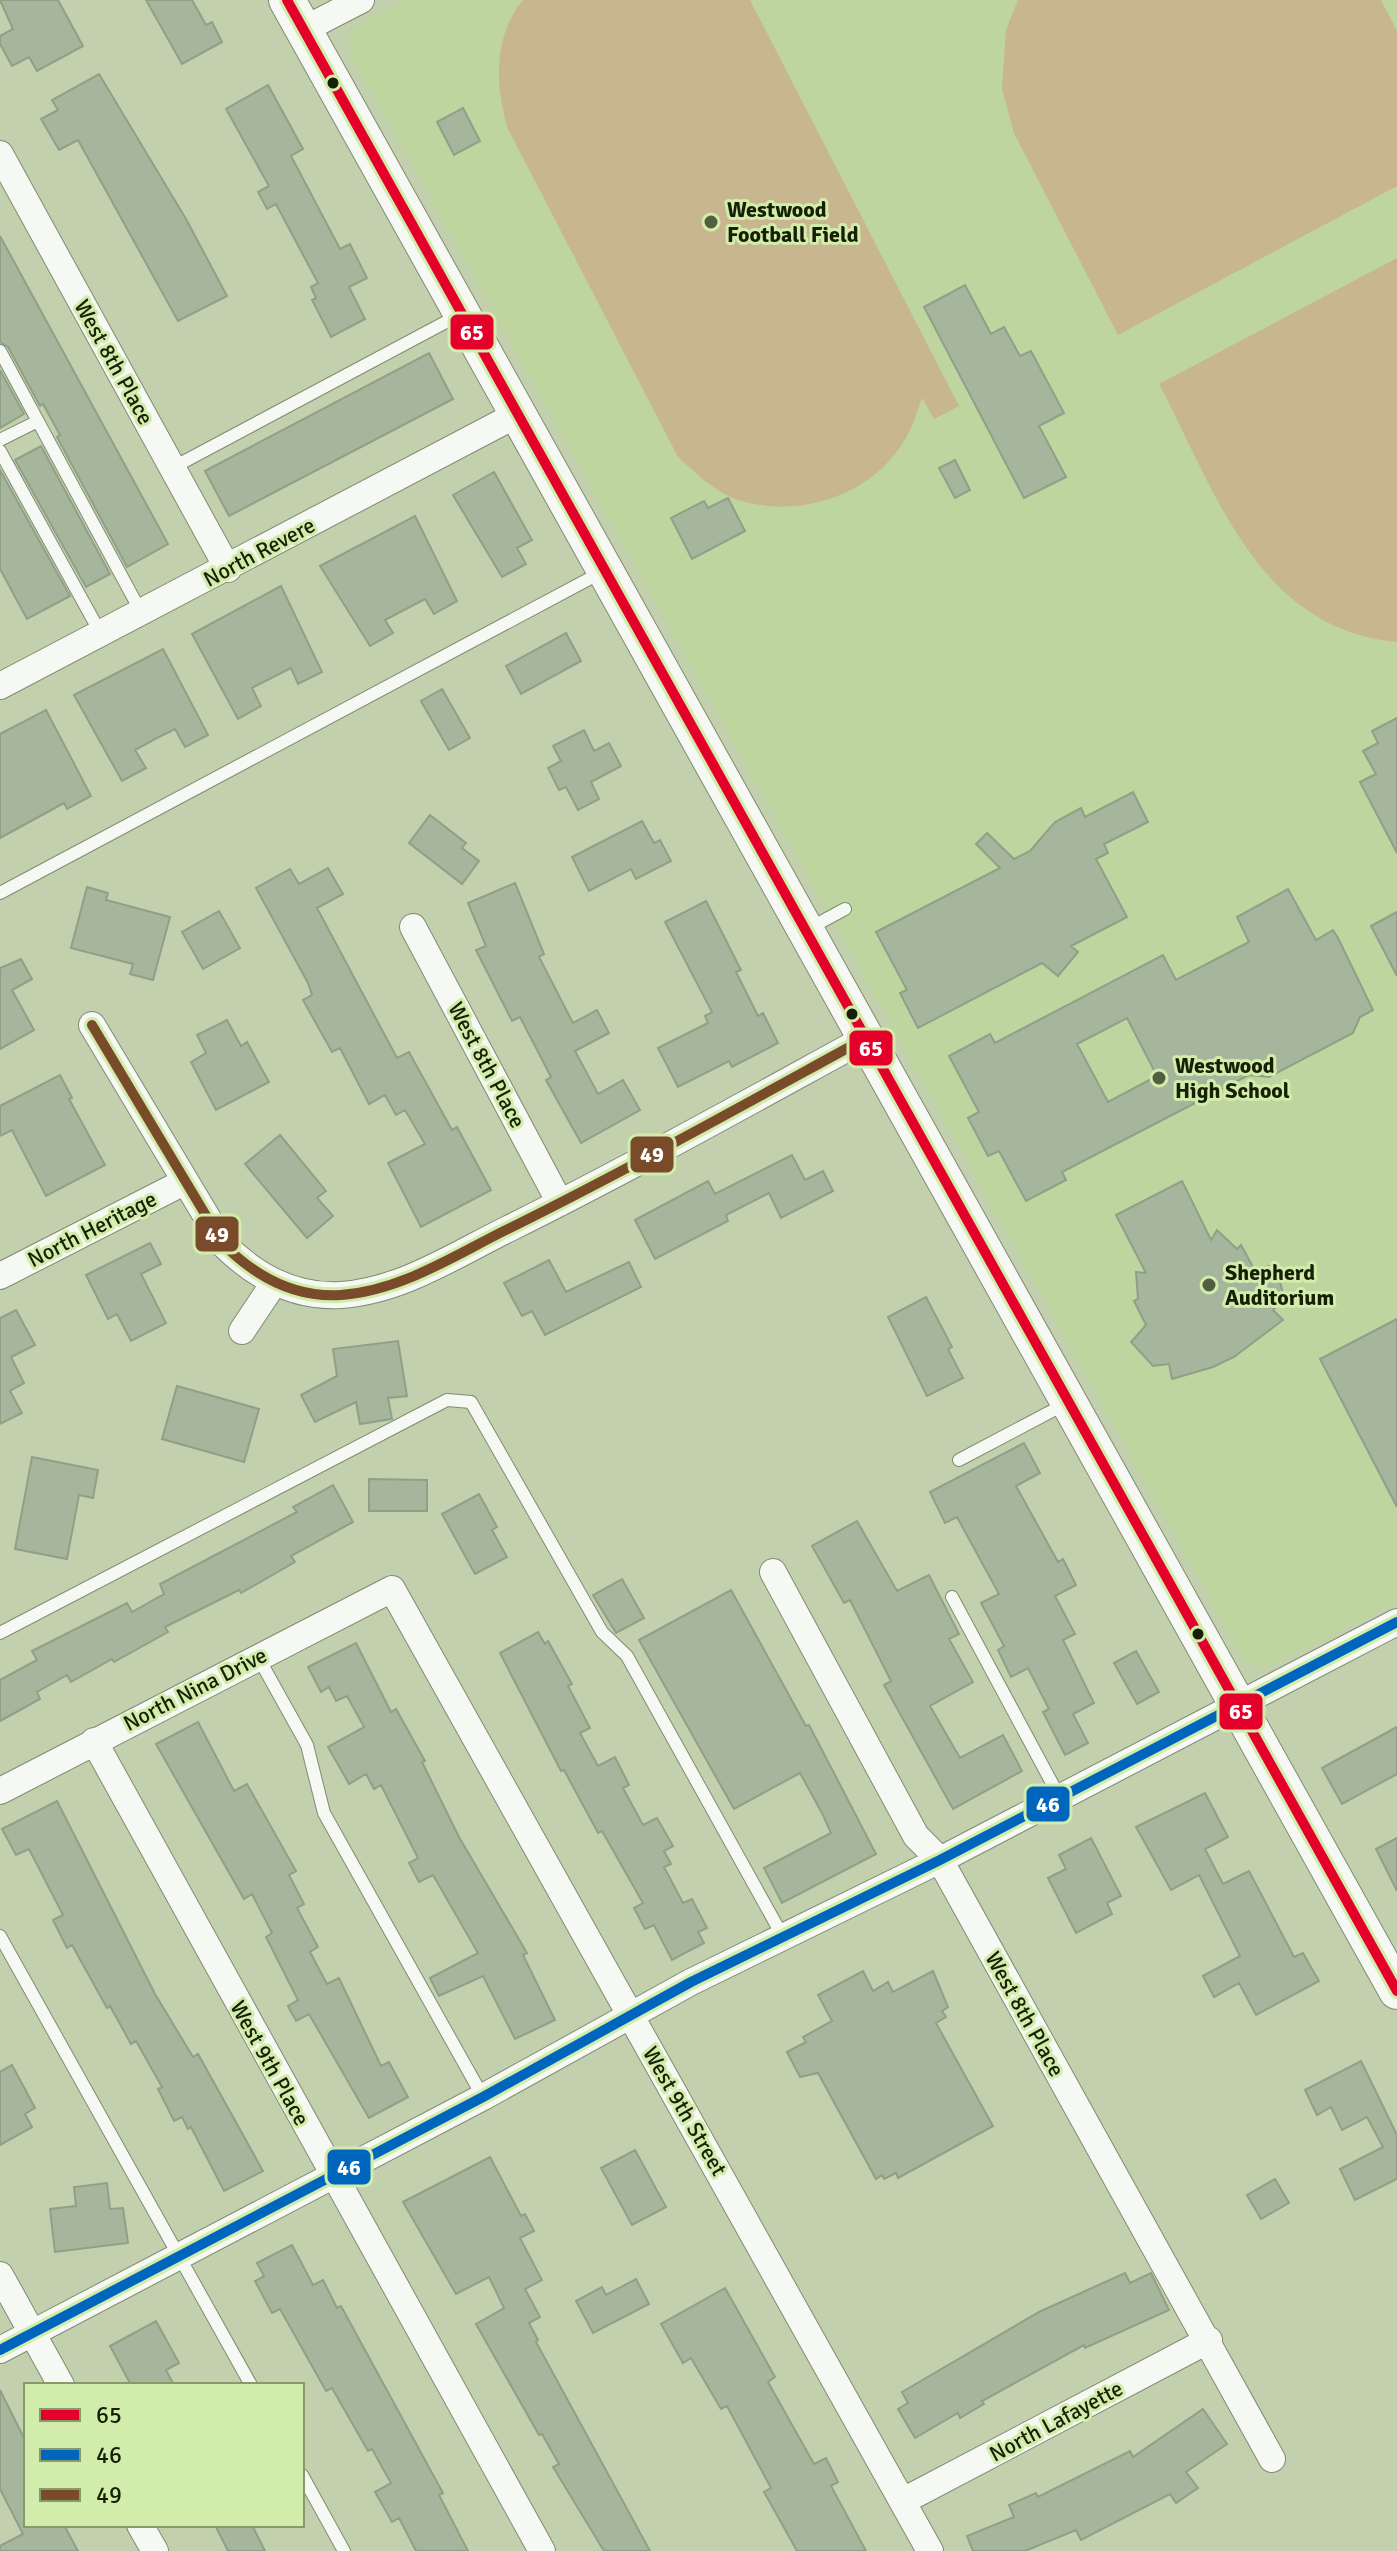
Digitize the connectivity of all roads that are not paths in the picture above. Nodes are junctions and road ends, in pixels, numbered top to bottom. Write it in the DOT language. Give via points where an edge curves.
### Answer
graph roads {
  1 [pos="361,0"];
  2 [pos="295,15"];
  3 [pos="0,154"];
  4 [pos="461,314"];
  5 [pos="0,351"];
  6 [pos="516,415"];
  7 [pos="38,421"];
  8 [pos="0,440"];
  9 [pos="0,451"];
  10 [pos="172,468"];
  11 [pos="228,569"];
  12 [pos="605,571"];
  13 [pos="142,613"];
  14 [pos="101,634"];
  15 [pos="0,686"];
  16 [pos="0,893"];
  17 [pos="845,909"];
  18 [pos="413,927"];
  19 [pos="806,930"];
  20 [pos="92,1025"];
  21 [pos="866,1038"];
  22 [pos="184,1182"];
  23 [pos="560,1203"];
  24 [pos="0,1276"];
  25 [pos="274,1283"];
  26 [pos="242,1331"];
  27 [pos="1070,1402"];
  28 [pos="959,1460"];
  29 [pos="773,1572"];
  30 [pos="392,1589"];
  31 [pos="952,1597"];
  32 [pos="1397,1622"];
  33 [pos="0,1633"];
  34 [pos="258,1657"];
  35 [pos="1237,1706"];
  36 [pos="94,1741"];
  37 [pos="0,1791"];
  38 [pos="1060,1798"];
  39 [pos="940,1860"];
  40 [pos="782,1935"];
  41 [pos="0,1936"];
  42 [pos="1386,1948"];
  43 [pos="1397,1991"];
  44 [pos="630,2014"];
  45 [pos="483,2097"];
  46 [pos="332,2176"];
  47 [pos="179,2256"];
  48 [pos="0,2275"];
  49 [pos="33,2335"];
  50 [pos="1209,2340"];
  51 [pos="0,2350"];
  52 [pos="60,2383"];
  53 [pos="250,2383"];
  54 [pos="1272,2459"];
  55 [pos="304,2479"];
  56 [pos="903,2501"];
  57 [pos="141,2527"];
  58 [pos="155,2551"];
  59 [pos="344,2551"];
  60 [pos="542,2551"];
  61 [pos="930,2551"];
  1 -- 2 [label="street"];
  2 -- 4 [label="main road"];
  3 -- 10 [label="street, West 8th Place"];
  4 -- 6 [label="main road"];
  4 -- 10 [label="lane"];
  5 -- 7 [label="lane"];
  6 -- 11 [label="street, North Revere"];
  6 -- 12 [label="main road"];
  7 -- 8 [label="lane"];
  7 -- 13 [label="lane"];
  9 -- 14 [label="lane"];
  10 -- 11 [label="street, West 8th Place"];
  11 -- 13 [label="street, North Revere"];
  12 -- 16 [label="lane"];
  12 -- 19 [label="main road"];
  13 -- 14 [label="street, North Revere"];
  14 -- 15 [label="street, North Revere"];
  17 -- 19 [label="lane"];
  18 -- 23 [label="street, West 8th Place"];
  19 -- 21 [label="main road"];
  20 -- 22 [label="street, North Heritage"];
  21 -- 23 [label="street, North Heritage"];
  21 -- 27 [label="main road"];
  22 -- 24 [label="street, North Heritage"];
  22 -- 25 [label="street, North Heritage" via="223,1244"];
  23 -- 25 [label="street, North Heritage" via="375,1291 307,1293"];
  25 -- 26 [label="street"];
  27 -- 28 [label="lane"];
  27 -- 35 [label="main road"];
  29 -- 39 [label="street, West 8th Place" via="916,1836"];
  30 -- 34 [label="street, North Nina Drive"];
  30 -- 44 [label="street, West 9th Street"];
  31 -- 38 [label="lane"];
  32 -- 35 [label="street"];
  33 -- 40 [label="lane" via="447,1400 471,1402 602,1632 627,1656"];
  34 -- 36 [label="street, North Nina Drive"];
  34 -- 45 [label="lane" via="307,1745 324,1813"];
  35 -- 38 [label="street"];
  35 -- 42 [label="main road"];
  36 -- 37 [label="street, North Nina Drive"];
  36 -- 46 [label="street, West 9th Place"];
  38 -- 39 [label="street"];
  39 -- 40 [label="street"];
  39 -- 50 [label="street, West 8th Place"];
  40 -- 44 [label="street"];
  41 -- 47 [label="lane"];
  42 -- 43 [label="main road"];
  44 -- 45 [label="street"];
  44 -- 56 [label="street, West 9th Street"];
  45 -- 46 [label="street"];
  46 -- 47 [label="street"];
  46 -- 60 [label="street, West 9th Place"];
  47 -- 49 [label="street"];
  47 -- 53 [label="lane"];
  48 -- 49 [label="street"];
  49 -- 51 [label="street"];
  49 -- 52 [label="street"];
  50 -- 54 [label="street, West 8th Place"];
  50 -- 56 [label="street, North Lafayette"];
  55 -- 59 [label="lane"];
  56 -- 61 [label="street, West 9th Street"];
  57 -- 58 [label="street"];
}
